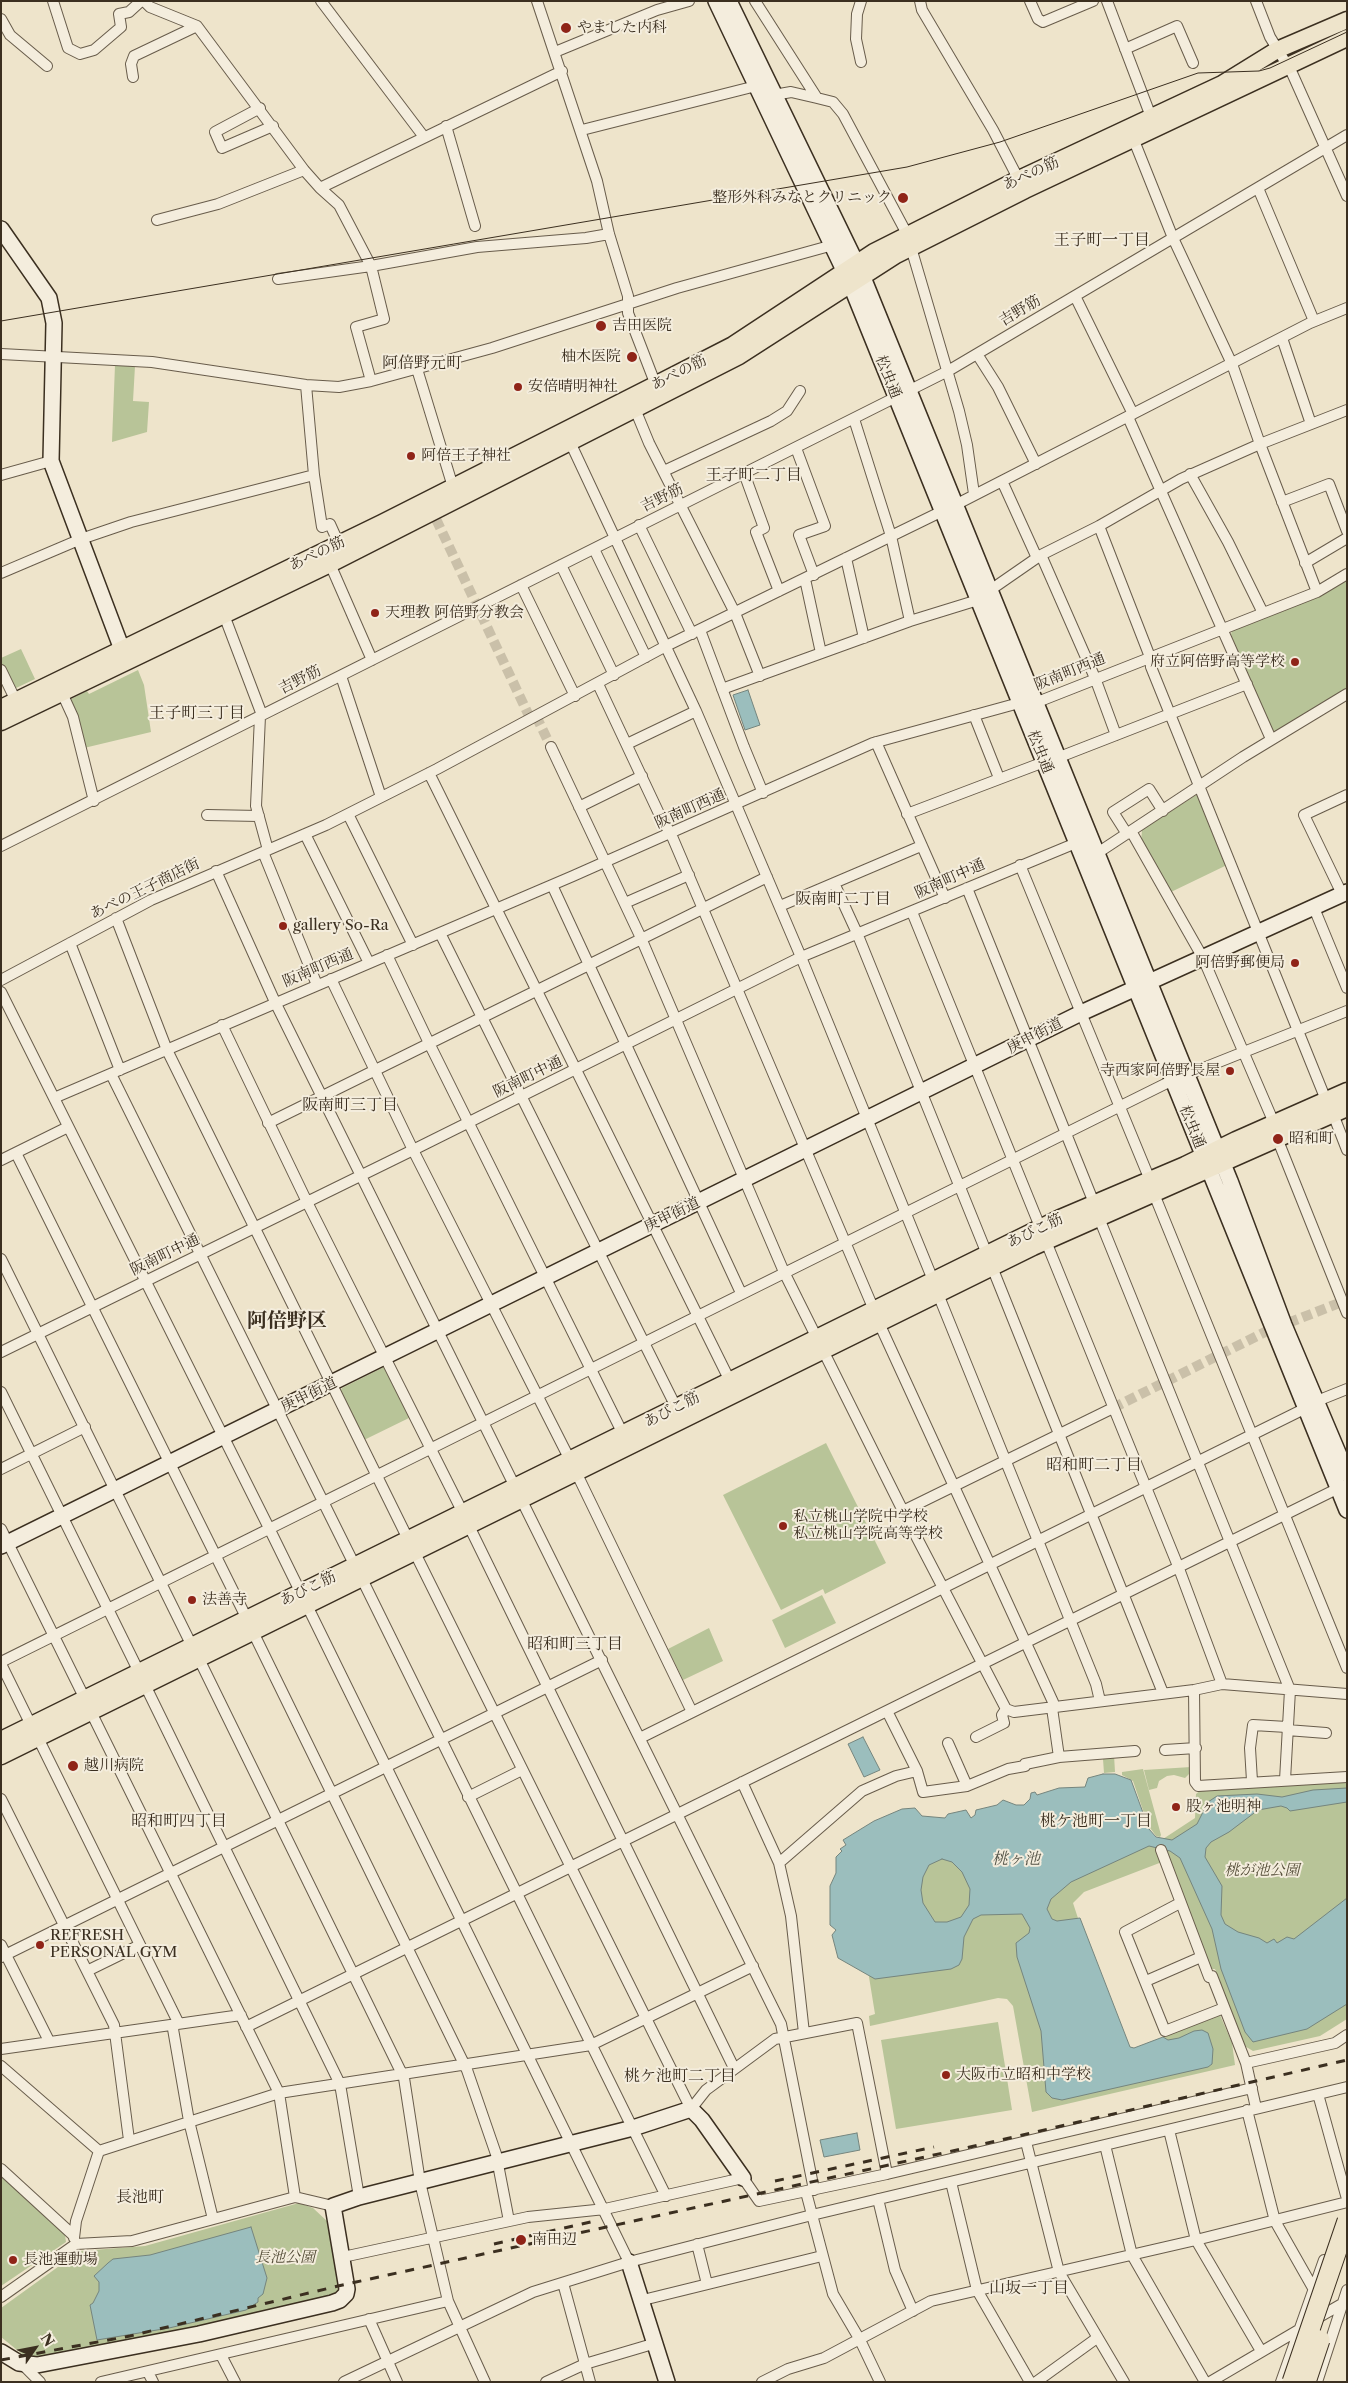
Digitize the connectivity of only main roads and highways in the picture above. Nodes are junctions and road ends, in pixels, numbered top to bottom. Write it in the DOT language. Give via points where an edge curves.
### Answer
graph roads {
  1 [pos="1347,20"];
  2 [pos="1347,38"];
  3 [pos="1154,123"];
  4 [pos="658,390"];
  5 [pos="432,510"];
  6 [pos="124,655"];
  7 [pos="1,708"];
  8 [pos="1,722"];
  9 [pos="1347,1091"];
  10 [pos="1335,1107"];
  11 [pos="819,1344"];
  12 [pos="573,1465"];
  13 [pos="35,1731"];
  14 [pos="1,1740"];
  15 [pos="1,1756"];
  16 [pos="1347,2221"];
  17 [pos="1347,2261"];
  18 [pos="1292,2382"];
  19 [pos="1306,2382"];
  1 -- 3 [label="main road, あべの筋" via="1277,50"];
  2 -- 3 [label="main road, あべの筋"];
  3 -- 4 [label="main road, あべの筋" via="909,241"];
  4 -- 5 [label="main road, あべの筋" via="635,409"];
  4 -- 5 [label="main road, あべの筋" via="453,487"];
  5 -- 6 [label="main road, あべの筋" via="330,564 224,614"];
  5 -- 6 [label="main road, あべの筋" via="339,544"];
  6 -- 7 [label="main road, あべの筋"];
  6 -- 8 [label="main road, あべの筋" via="62,692"];
  9 -- 10 [label="main road, あびこ筋"];
  10 -- 11 [label="main road, あびこ筋" via="1275,1130 1043,1235"];
  11 -- 12 [label="main road, あびこ筋"];
  11 -- 12 [label="main road, あびこ筋" via="730,1380 623,1434"];
  12 -- 13 [label="main road, あびこ筋"];
  13 -- 14 [label="main road, あびこ筋"];
  13 -- 15 [label="main road, あびこ筋"];
  16 -- 18 [label="highway, bridge"];
  17 -- 19 [label="highway, bridge"];
}
